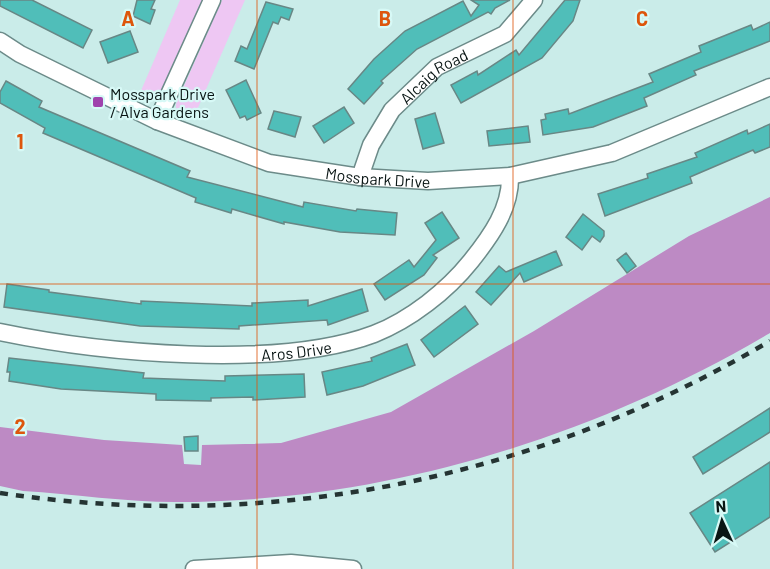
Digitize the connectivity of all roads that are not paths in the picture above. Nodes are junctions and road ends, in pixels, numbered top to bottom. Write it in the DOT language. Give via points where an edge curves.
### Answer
graph roads {
  1 [pos="212,0"];
  2 [pos="534,0"];
  3 [pos="0,41"];
  4 [pos="770,87"];
  5 [pos="157,121"];
  6 [pos="510,176"];
  7 [pos="360,177"];
  8 [pos="0,332"];
  9 [pos="194,569"];
  10 [pos="353,569"];
  1 -- 5 [label="street"];
  2 -- 7 [label="street, Alcaig Road" via="505,34 437,67 392,110 370,145"];
  3 -- 5 [label="street, Mosspark Drive"];
  4 -- 6 [label="street, Mosspark Drive" via="612,153"];
  5 -- 7 [label="street, Mosspark Drive" via="269,163"];
  6 -- 7 [label="street, Mosspark Drive" via="428,181"];
  6 -- 8 [label="street, Aros Drive" via="503,212 464,270 409,315 376,333 309,351 179,353"];
  9 -- 10 [label="street" via="291,563"];
}
